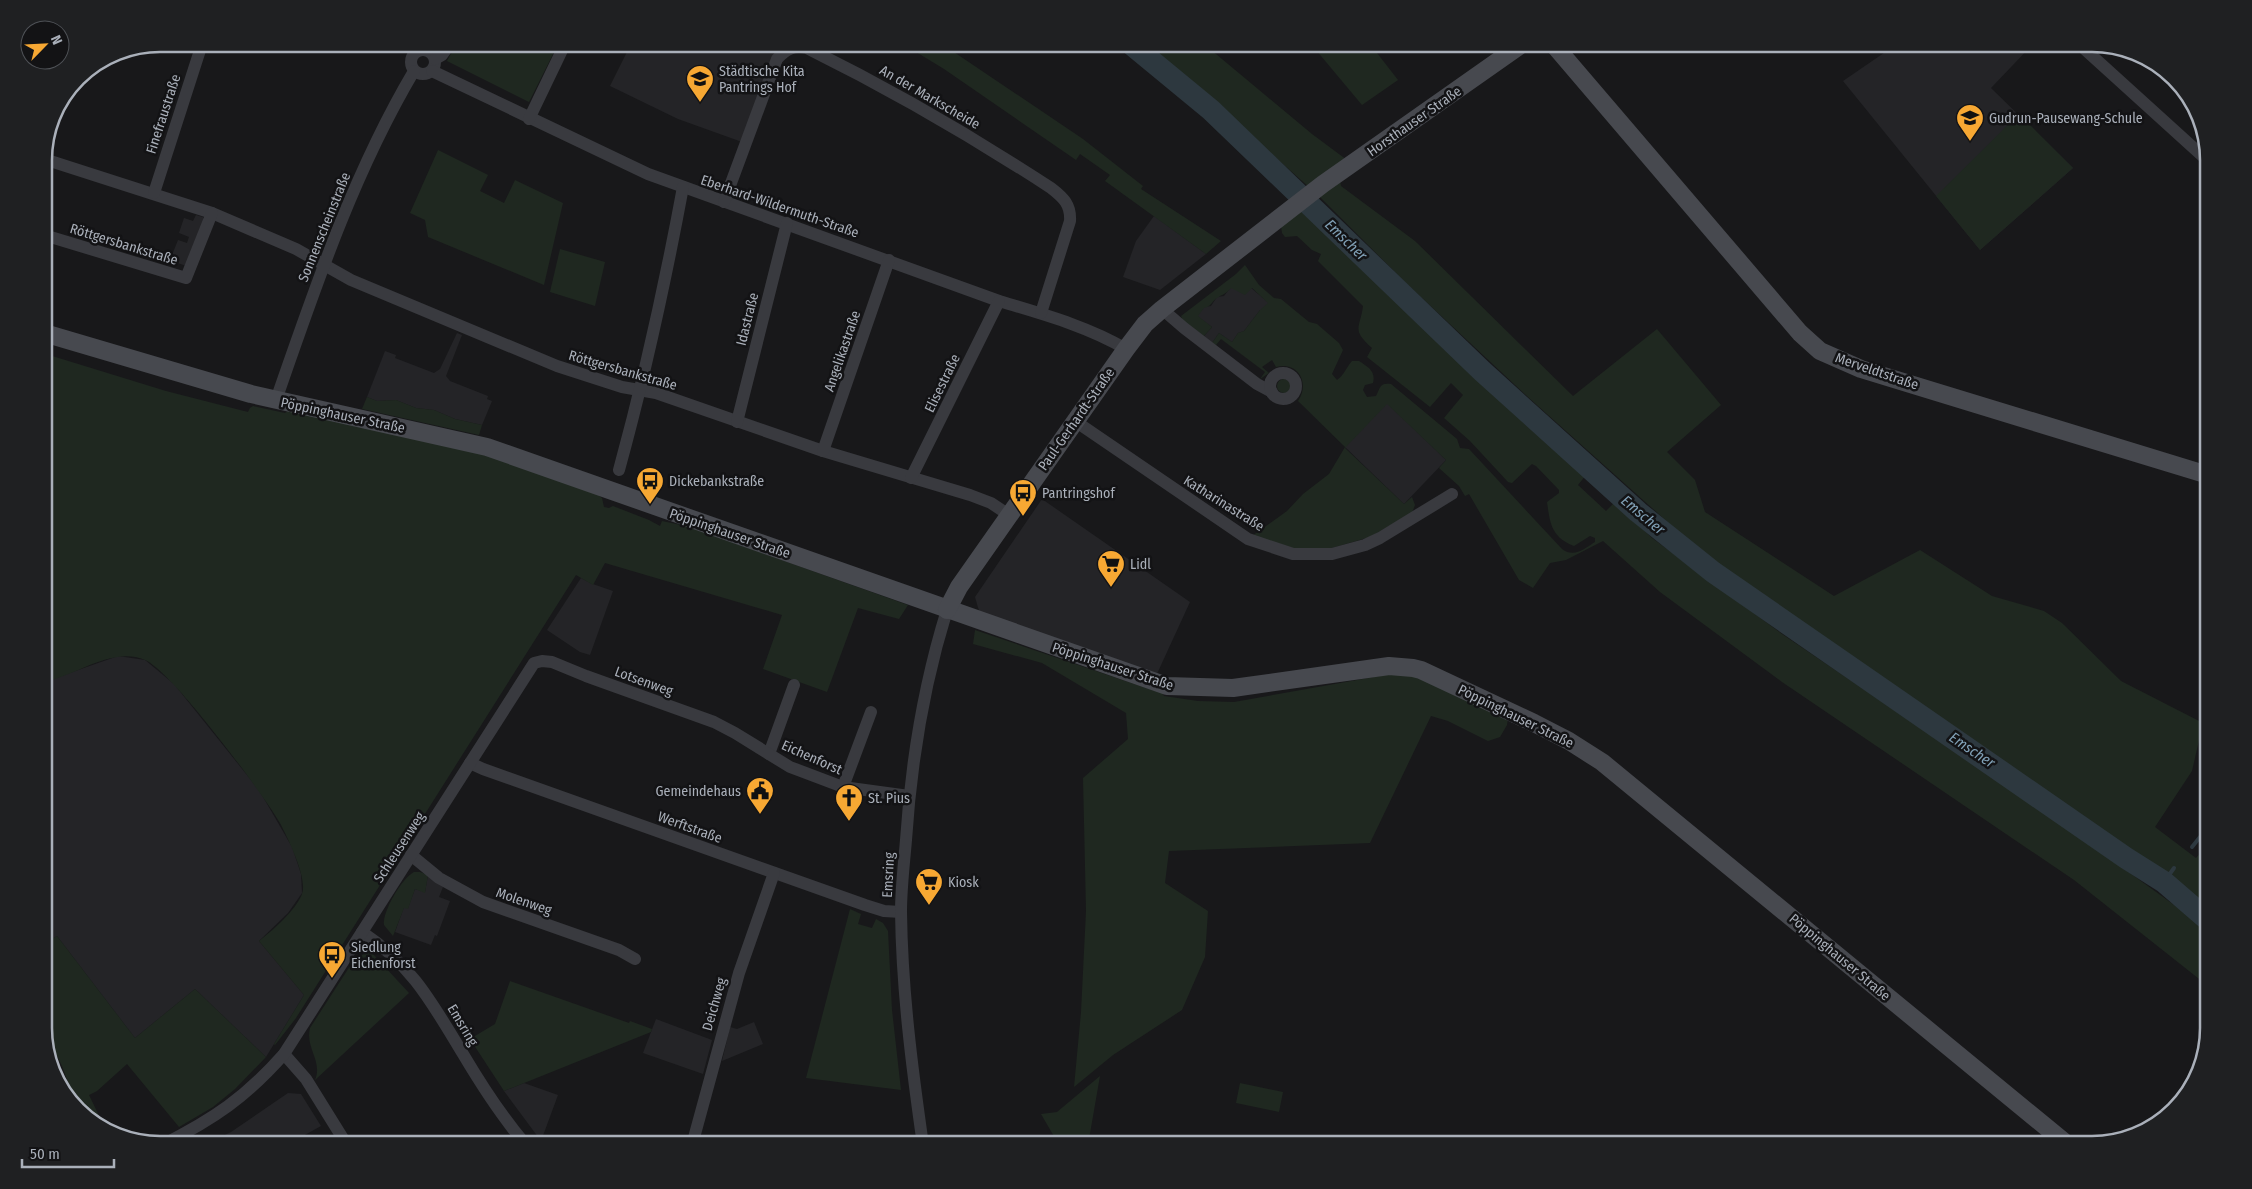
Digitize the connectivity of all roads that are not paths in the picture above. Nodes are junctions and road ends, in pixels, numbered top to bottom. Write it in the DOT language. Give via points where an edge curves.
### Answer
graph roads {
  1 [pos="199,53"];
  2 [pos="414,53"];
  3 [pos="431,53"];
  4 [pos="443,53"];
  5 [pos="561,53"];
  6 [pos="783,53"];
  7 [pos="818,53"];
  8 [pos="1509,53"];
  9 [pos="1562,53"];
  10 [pos="2090,53"];
  11 [pos="435,58"];
  12 [pos="414,71"];
  13 [pos="432,71"];
  14 [pos="529,119"];
  15 [pos="2199,153"];
  16 [pos="53,162"];
  17 [pos="683,187"];
  18 [pos="154,193"];
  19 [pos="1306,198"];
  20 [pos="724,202"];
  21 [pos="212,213"];
  22 [pos="787,224"];
  23 [pos="53,238"];
  24 [pos="889,260"];
  25 [pos="324,263"];
  26 [pos="999,301"];
  27 [pos="1162,308"];
  28 [pos="1041,313"];
  29 [pos="53,336"];
  30 [pos="1126,349"];
  31 [pos="641,390"];
  32 [pos="1272,392"];
  33 [pos="276,400"];
  34 [pos="1074,421"];
  35 [pos="737,422"];
  36 [pos="823,451"];
  37 [pos="618,470"];
  38 [pos="2199,472"];
  39 [pos="911,478"];
  40 [pos="1452,494"];
  41 [pos="1010,515"];
  42 [pos="947,610"];
  43 [pos="542,661"];
  44 [pos="794,685"];
  45 [pos="871,712"];
  46 [pos="735,733"];
  47 [pos="769,754"];
  48 [pos="470,763"];
  49 [pos="843,787"];
  50 [pos="909,796"];
  51 [pos="411,855"];
  52 [pos="774,873"];
  53 [pos="901,912"];
  54 [pos="362,932"];
  55 [pos="635,959"];
  56 [pos="284,1054"];
  57 [pos="179,1136"];
  58 [pos="341,1136"];
  59 [pos="519,1136"];
  60 [pos="694,1136"];
  61 [pos="922,1136"];
  62 [pos="2057,1136"];
  1 -- 18 [label="street, Finefraustraße"];
  2 -- 12 [label="street" via="410,59"];
  3 -- 11 [label="street"];
  4 -- 11 [label="street"];
  5 -- 14 [label="street"];
  6 -- 20 [label="street, An der Markscheide" via="777,59"];
  7 -- 28 [label="street, An der Markscheide" via="949,124 1051,188 1066,202 1070,221"];
  8 -- 19 [label="main road, Horsthauser Straße"];
  9 -- 38 [label="main road, Merveldtstraße" via="1758,286 1820,351 1861,368"];
  10 -- 15 [label="street"];
  11 -- 13 [label="street"];
  12 -- 13 [label="street" via="423,75"];
  12 -- 25 [label="street, Sonnenscheinstraße" via="374,148"];
  13 -- 14 [label="street, Eberhard-Wildermuth-Straße"];
  14 -- 17 [label="street, Eberhard-Wildermuth-Straße"];
  16 -- 18 [label="street, Röttgersbankstraße"];
  17 -- 20 [label="street, Eberhard-Wildermuth-Straße"];
  17 -- 31 [label="street"];
  18 -- 21 [label="street, Röttgersbankstraße"];
  19 -- 27 [label="main road, Paul-Gerhardt-Straße"];
  20 -- 22 [label="street, Eberhard-Wildermuth-Straße"];
  21 -- 23 [label="street, Röttgersbankstraße" via="186,278"];
  21 -- 25 [label="street, Röttgersbankstraße"];
  22 -- 24 [label="street, Eberhard-Wildermuth-Straße"];
  22 -- 35 [label="street, Idastraße"];
  24 -- 26 [label="street, Eberhard-Wildermuth-Straße"];
  24 -- 36 [label="street, Angelikastraße"];
  25 -- 31 [label="street, Röttgersbankstraße" via="351,280 557,366"];
  25 -- 33 [label="street, Sonnenscheinstraße"];
  26 -- 28 [label="street, Eberhard-Wildermuth-Straße"];
  26 -- 39 [label="street, Elisestraße"];
  27 -- 30 [label="main road, Paul-Gerhardt-Straße"];
  27 -- 32 [label="street" via="1257,384"];
  28 -- 30 [label="street, Eberhard-Wildermuth-Straße" via="1107,338"];
  29 -- 33 [label="main road, Pöppinghauser Straße"];
  30 -- 34 [label="main road, Paul-Gerhardt-Straße"];
  31 -- 35 [label="street, Röttgersbankstraße"];
  31 -- 37 [label="street"];
  33 -- 42 [label="main road, Pöppinghauser Straße" via="487,447"];
  34 -- 40 [label="street, Katharinastraße" via="1248,539 1293,554 1332,554 1365,545"];
  34 -- 41 [label="main road, Paul-Gerhardt-Straße"];
  35 -- 36 [label="street, Röttgersbankstraße"];
  36 -- 39 [label="street, Röttgersbankstraße"];
  39 -- 41 [label="street, Röttgersbankstraße" via="970,495"];
  41 -- 42 [label="main road, Paul-Gerhardt-Straße"];
  42 -- 50 [label="street, Emsring" via="924,708"];
  42 -- 62 [label="main road, Pöppinghauser Straße" via="1167,686 1233,688 1403,666 1422,670 1526,719 1602,762"];
  43 -- 46 [label="street, Lotsenweg" via="559,664 714,722"];
  43 -- 48 [label="street, Schleusenweg" via="534,663"];
  44 -- 47 [label="street, Eichenforst"];
  45 -- 49 [label="street, Eichenforst"];
  46 -- 47 [label="street, Eichenforst"];
  47 -- 49 [label="street, Eichenforst" via="790,767"];
  48 -- 51 [label="street, Schleusenweg"];
  48 -- 52 [label="street, Werftstraße"];
  49 -- 50 [label="street, Eichenforst"];
  50 -- 53 [label="street, Emsring"];
  51 -- 54 [label="street, Schleusenweg"];
  51 -- 55 [label="street, Molenweg" via="439,878 483,902 619,950"];
  52 -- 53 [label="street, Werftstraße" via="884,911"];
  52 -- 60 [label="street, Deichweg" via="731,998"];
  53 -- 61 [label="street, Emsring" via="908,1028"];
  54 -- 56 [label="street, Schleusenweg"];
  54 -- 59 [label="street, Emsring" via="383,946 417,981 482,1085"];
  56 -- 57 [label="street, Schleusenweg" via="257,1083 219,1114"];
  56 -- 58 [label="street" via="306,1079"];
}
